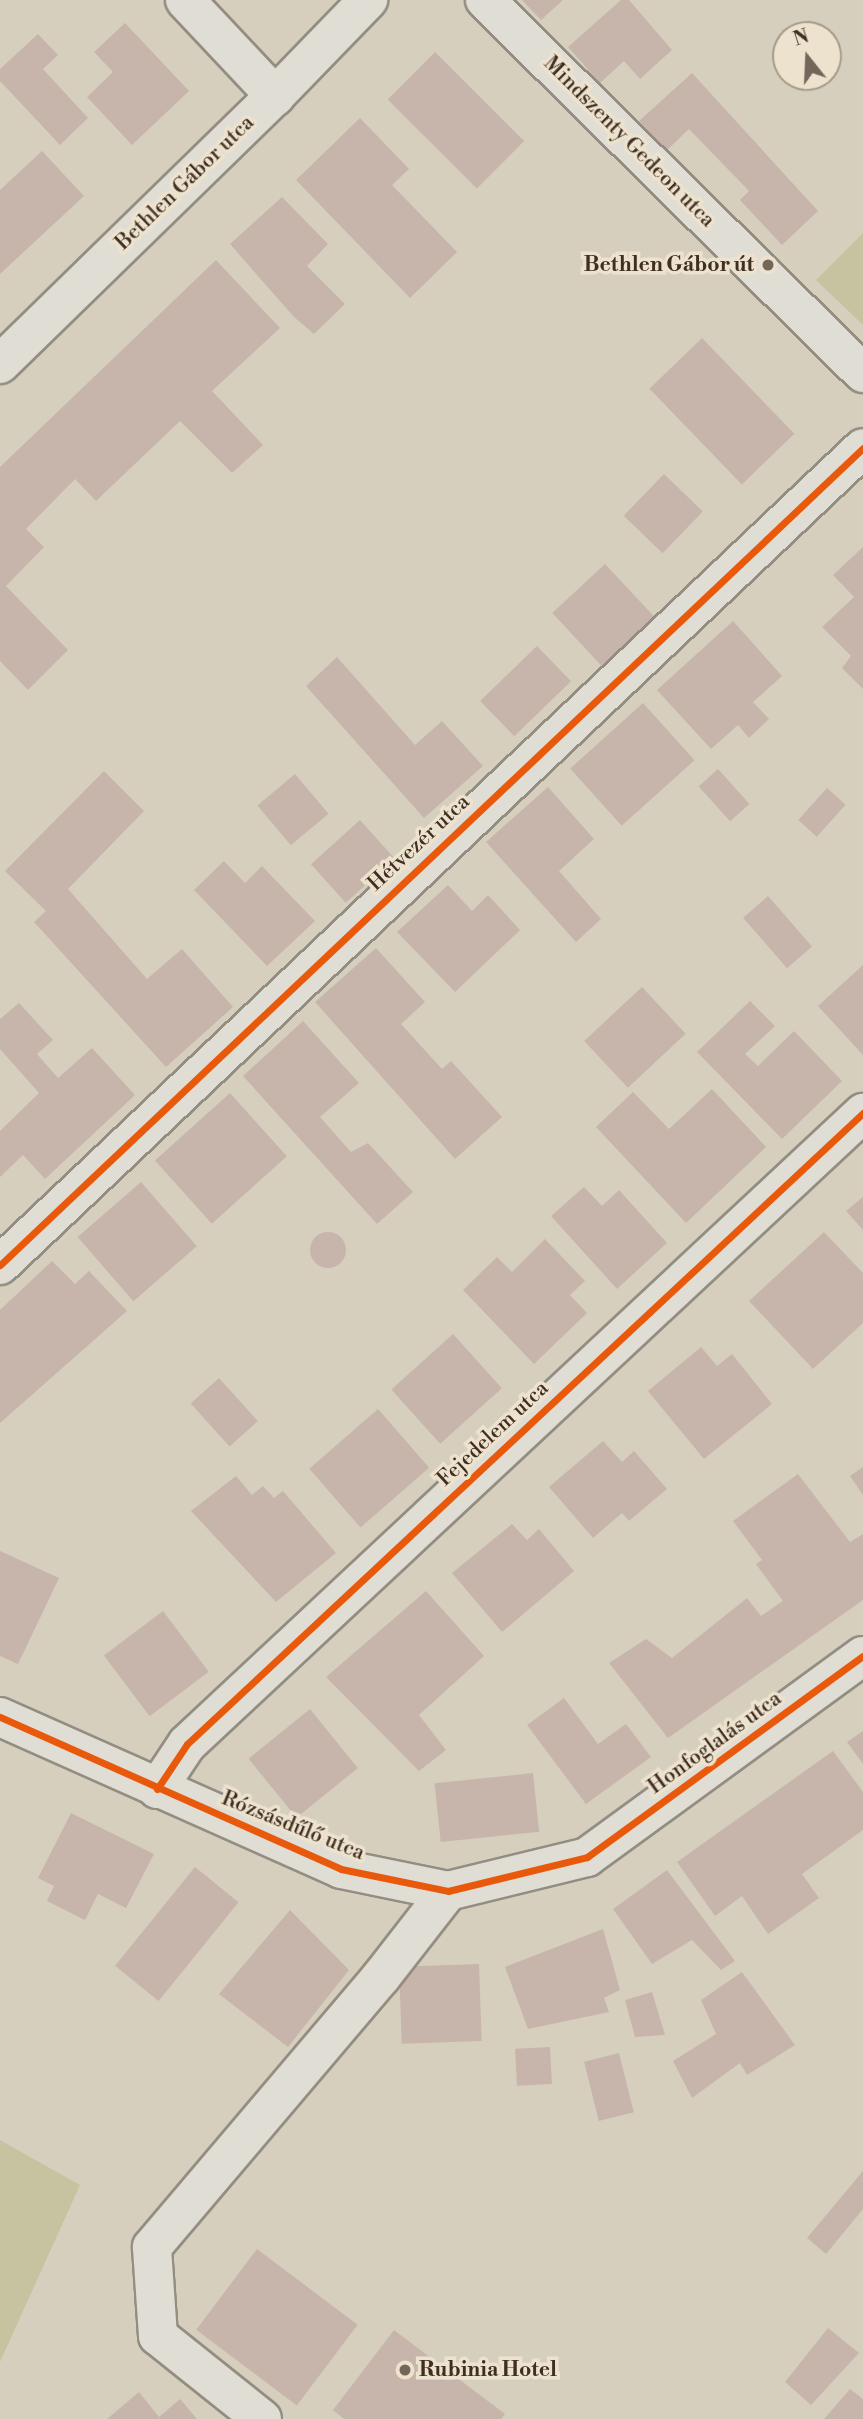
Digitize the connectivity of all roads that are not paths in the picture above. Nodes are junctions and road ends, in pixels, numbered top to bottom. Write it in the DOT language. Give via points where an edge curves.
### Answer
graph roads {
  1 [pos="185,0"];
  2 [pos="368,0"];
  3 [pos="485,0"];
  4 [pos="275,96"];
  5 [pos="0,364"];
  6 [pos="863,373"];
  7 [pos="863,448"];
  8 [pos="863,1113"];
  9 [pos="0,1265"];
  10 [pos="863,1656"];
  11 [pos="0,1717"];
  12 [pos="157,1789"];
  13 [pos="587,1857"];
  14 [pos="448,1891"];
  15 [pos="262,2419"];
  1 -- 4 [label="street"];
  2 -- 4 [label="street, Bethlen Gábor utca"];
  3 -- 6 [label="street, Mindszenty Gedeon utca"];
  4 -- 5 [label="street, Bethlen Gábor utca"];
  7 -- 9 [label="street, Hétvezér utca"];
  8 -- 12 [label="street, Fejedelem utca" via="187,1744"];
  10 -- 13 [label="street, Honfoglalás utca"];
  11 -- 12 [label="street, Rózsásdűlő utca"];
  12 -- 14 [label="street, Rózsásdűlő utca" via="341,1869"];
  13 -- 14 [label="street, Rózsásdűlő utca"];
  14 -- 15 [label="street" via="152,2247 158,2336"];
}
